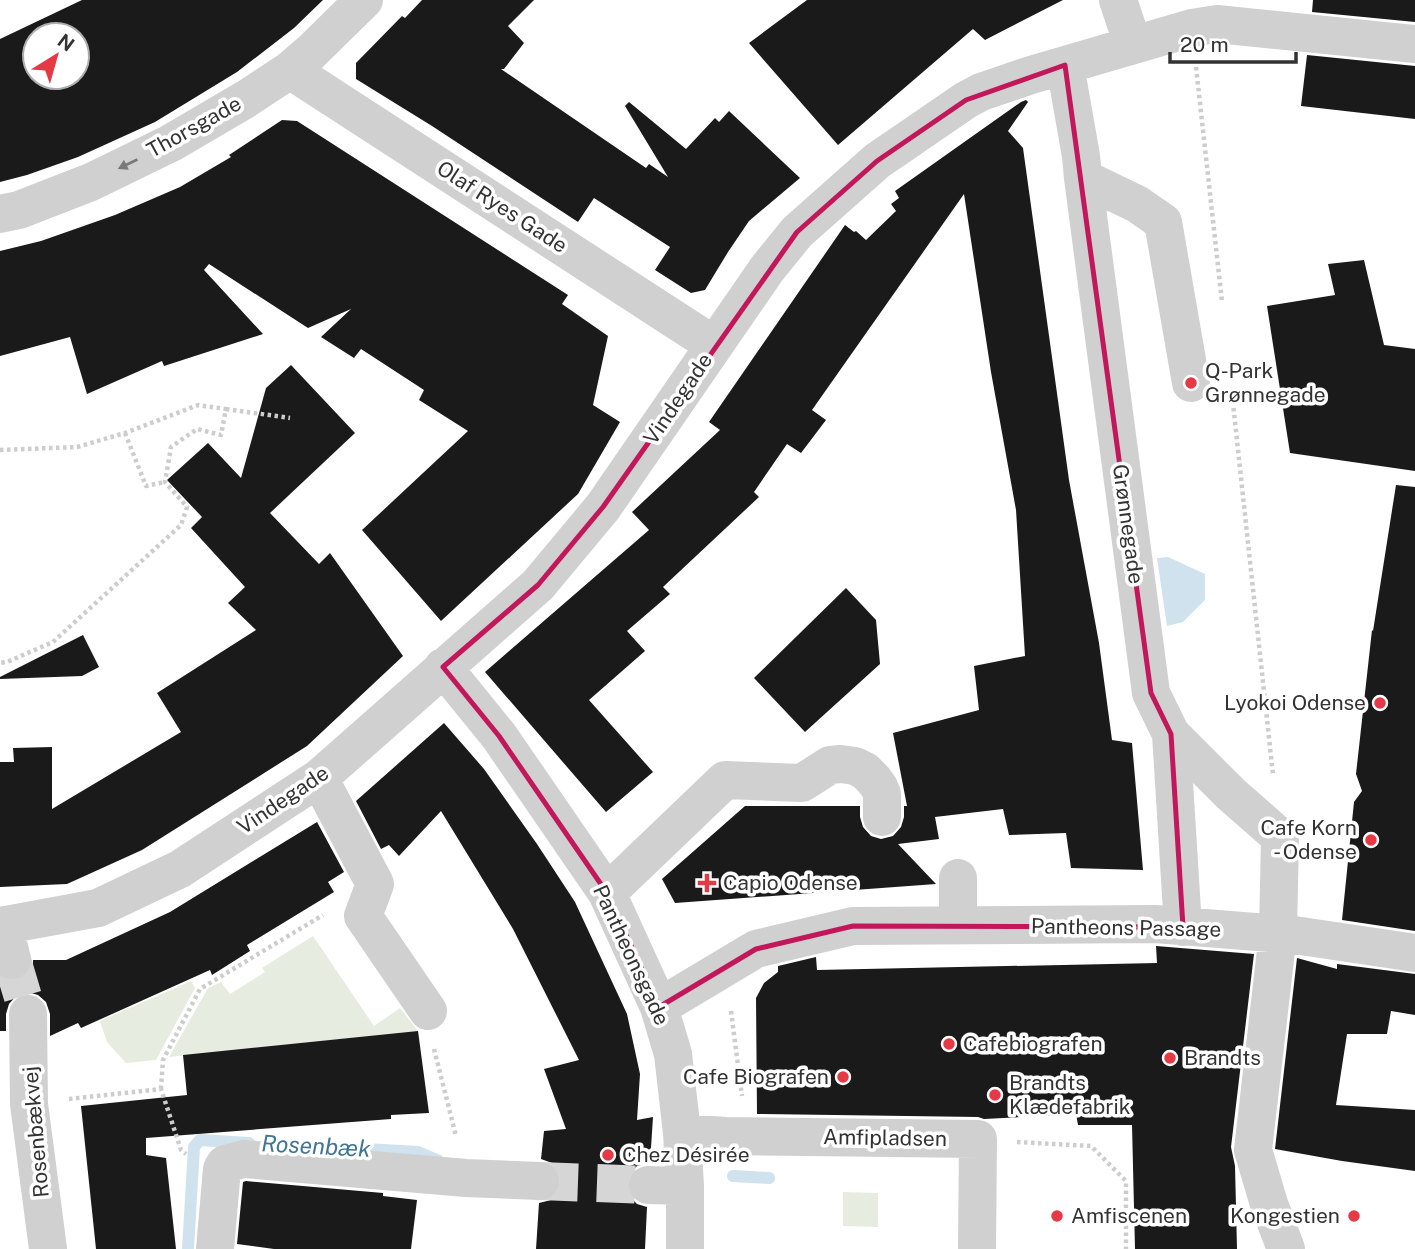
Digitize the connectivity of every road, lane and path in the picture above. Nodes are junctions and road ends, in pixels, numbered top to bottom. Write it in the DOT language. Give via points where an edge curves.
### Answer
graph roads {
  1 [pos="364,0"];
  2 [pos="1118,0"];
  3 [pos="1192,28"];
  4 [pos="1415,44"];
  5 [pos="1133,45"];
  6 [pos="1065,65"];
  7 [pos="290,69"];
  8 [pos="1083,178"];
  9 [pos="0,214"];
  10 [pos="1222,302"];
  11 [pos="715,345"];
  12 [pos="1191,383"];
  13 [pos="1231,384"];
  14 [pos="226,409"];
  15 [pos="290,418"];
  16 [pos="125,433"];
  17 [pos="0,450"];
  18 [pos="165,482"];
  19 [pos="0,663"];
  20 [pos="443,667"];
  21 [pos="1171,734"];
  22 [pos="320,778"];
  23 [pos="882,817"];
  24 [pos="1280,837"];
  25 [pos="958,878"];
  26 [pos="375,884"];
  27 [pos="607,893"];
  28 [pos="958,925"];
  29 [pos="1183,926"];
  30 [pos="1286,934"];
  31 [pos="5,937"];
  32 [pos="1415,953"];
  33 [pos="726,967"];
  34 [pos="659,1007"];
  35 [pos="28,1014"];
  36 [pos="430,1028"];
  37 [pos="161,1089"];
  38 [pos="29,1104"];
  39 [pos="682,1133"];
  40 [pos="747,1136"];
  41 [pos="978,1139"];
  42 [pos="222,1170"];
  43 [pos="466,1178"];
  44 [pos="540,1181"];
  45 [pos="48,1249"];
  46 [pos="215,1249"];
  47 [pos="685,1249"];
  48 [pos="977,1249"];
  49 [pos="1126,1249"];
  50 [pos="1286,1249"];
  1 -- 7 [label="street, Thorsgade"];
  2 -- 5 [label="street"];
  3 -- 4 [label="street, Vindegade" via="1236,25"];
  3 -- 5 [label="street, Vindegade"];
  3 -- 10 [label="path"];
  5 -- 6 [label="street, Vindegade"];
  6 -- 8 [label="street, Grønnegade"];
  6 -- 11 [label="street, Vindegade" via="981,92 877,161 797,233"];
  7 -- 9 [label="street, Thorsgade, one-way" via="171,143 90,182"];
  7 -- 11 [label="street, Olaf Ryes Gade"];
  8 -- 12 [label="street" via="1163,222"];
  8 -- 21 [label="street, Grønnegade" via="1151,693"];
  11 -- 20 [label="street, Vindegade" via="603,507 555,565"];
  13 -- 24 [label="path"];
  14 -- 15 [label="path"];
  14 -- 16 [label="path" via="198,405"];
  14 -- 18 [label="path" via="221,435 197,429 171,447"];
  16 -- 17 [label="path" via="77,447"];
  16 -- 18 [label="path" via="146,486"];
  18 -- 19 [label="path" via="187,508 181,525 53,642"];
  20 -- 22 [label="street, Vindegade"];
  20 -- 27 [label="street, Pantheonsgade" via="499,736"];
  21 -- 24 [label="street, Grønnegade"];
  21 -- 29 [label="street"];
  22 -- 26 [label="street"];
  22 -- 31 [label="street, Vindegade" via="180,869 98,908"];
  23 -- 27 [label="street" via="879,787 855,766 830,765 802,783 725,780"];
  24 -- 30 [label="street"];
  25 -- 28 [label="street"];
  26 -- 36 [label="street" via="363,916"];
  26 -- 37 [label="path" via="200,989 163,1060"];
  27 -- 34 [label="street, Pantheonsgade"];
  28 -- 29 [label="street, Pantheons Passage"];
  28 -- 33 [label="street, Pantheons Passage" via="853,926 756,949"];
  29 -- 30 [label="street, Pantheons Passage"];
  30 -- 32 [label="street"];
  30 -- 50 [label="street" via="1253,1150"];
  33 -- 34 [label="street, Pantheons Passage"];
  33 -- 40 [label="path"];
  34 -- 39 [label="street, Pantheonsgade" via="673,1054"];
  35 -- 38 [label="street, Rosenbækvej"];
  36 -- 43 [label="path"];
  37 -- 38 [label="path"];
  37 -- 42 [label="path" via="181,1150"];
  38 -- 45 [label="street, Rosenbækvej"];
  39 -- 40 [label="street, Amfipladsen"];
  39 -- 47 [label="street, Pantheonsgade" via="667,1185"];
  40 -- 41 [label="street, Amfipladsen"];
  41 -- 48 [label="street, Amfipladsen"];
  41 -- 49 [label="path" via="1091,1146 1126,1181"];
  42 -- 43 [label="street" via="225,1164 244,1158"];
  42 -- 46 [label="street"];
  43 -- 44 [label="street"];
}
